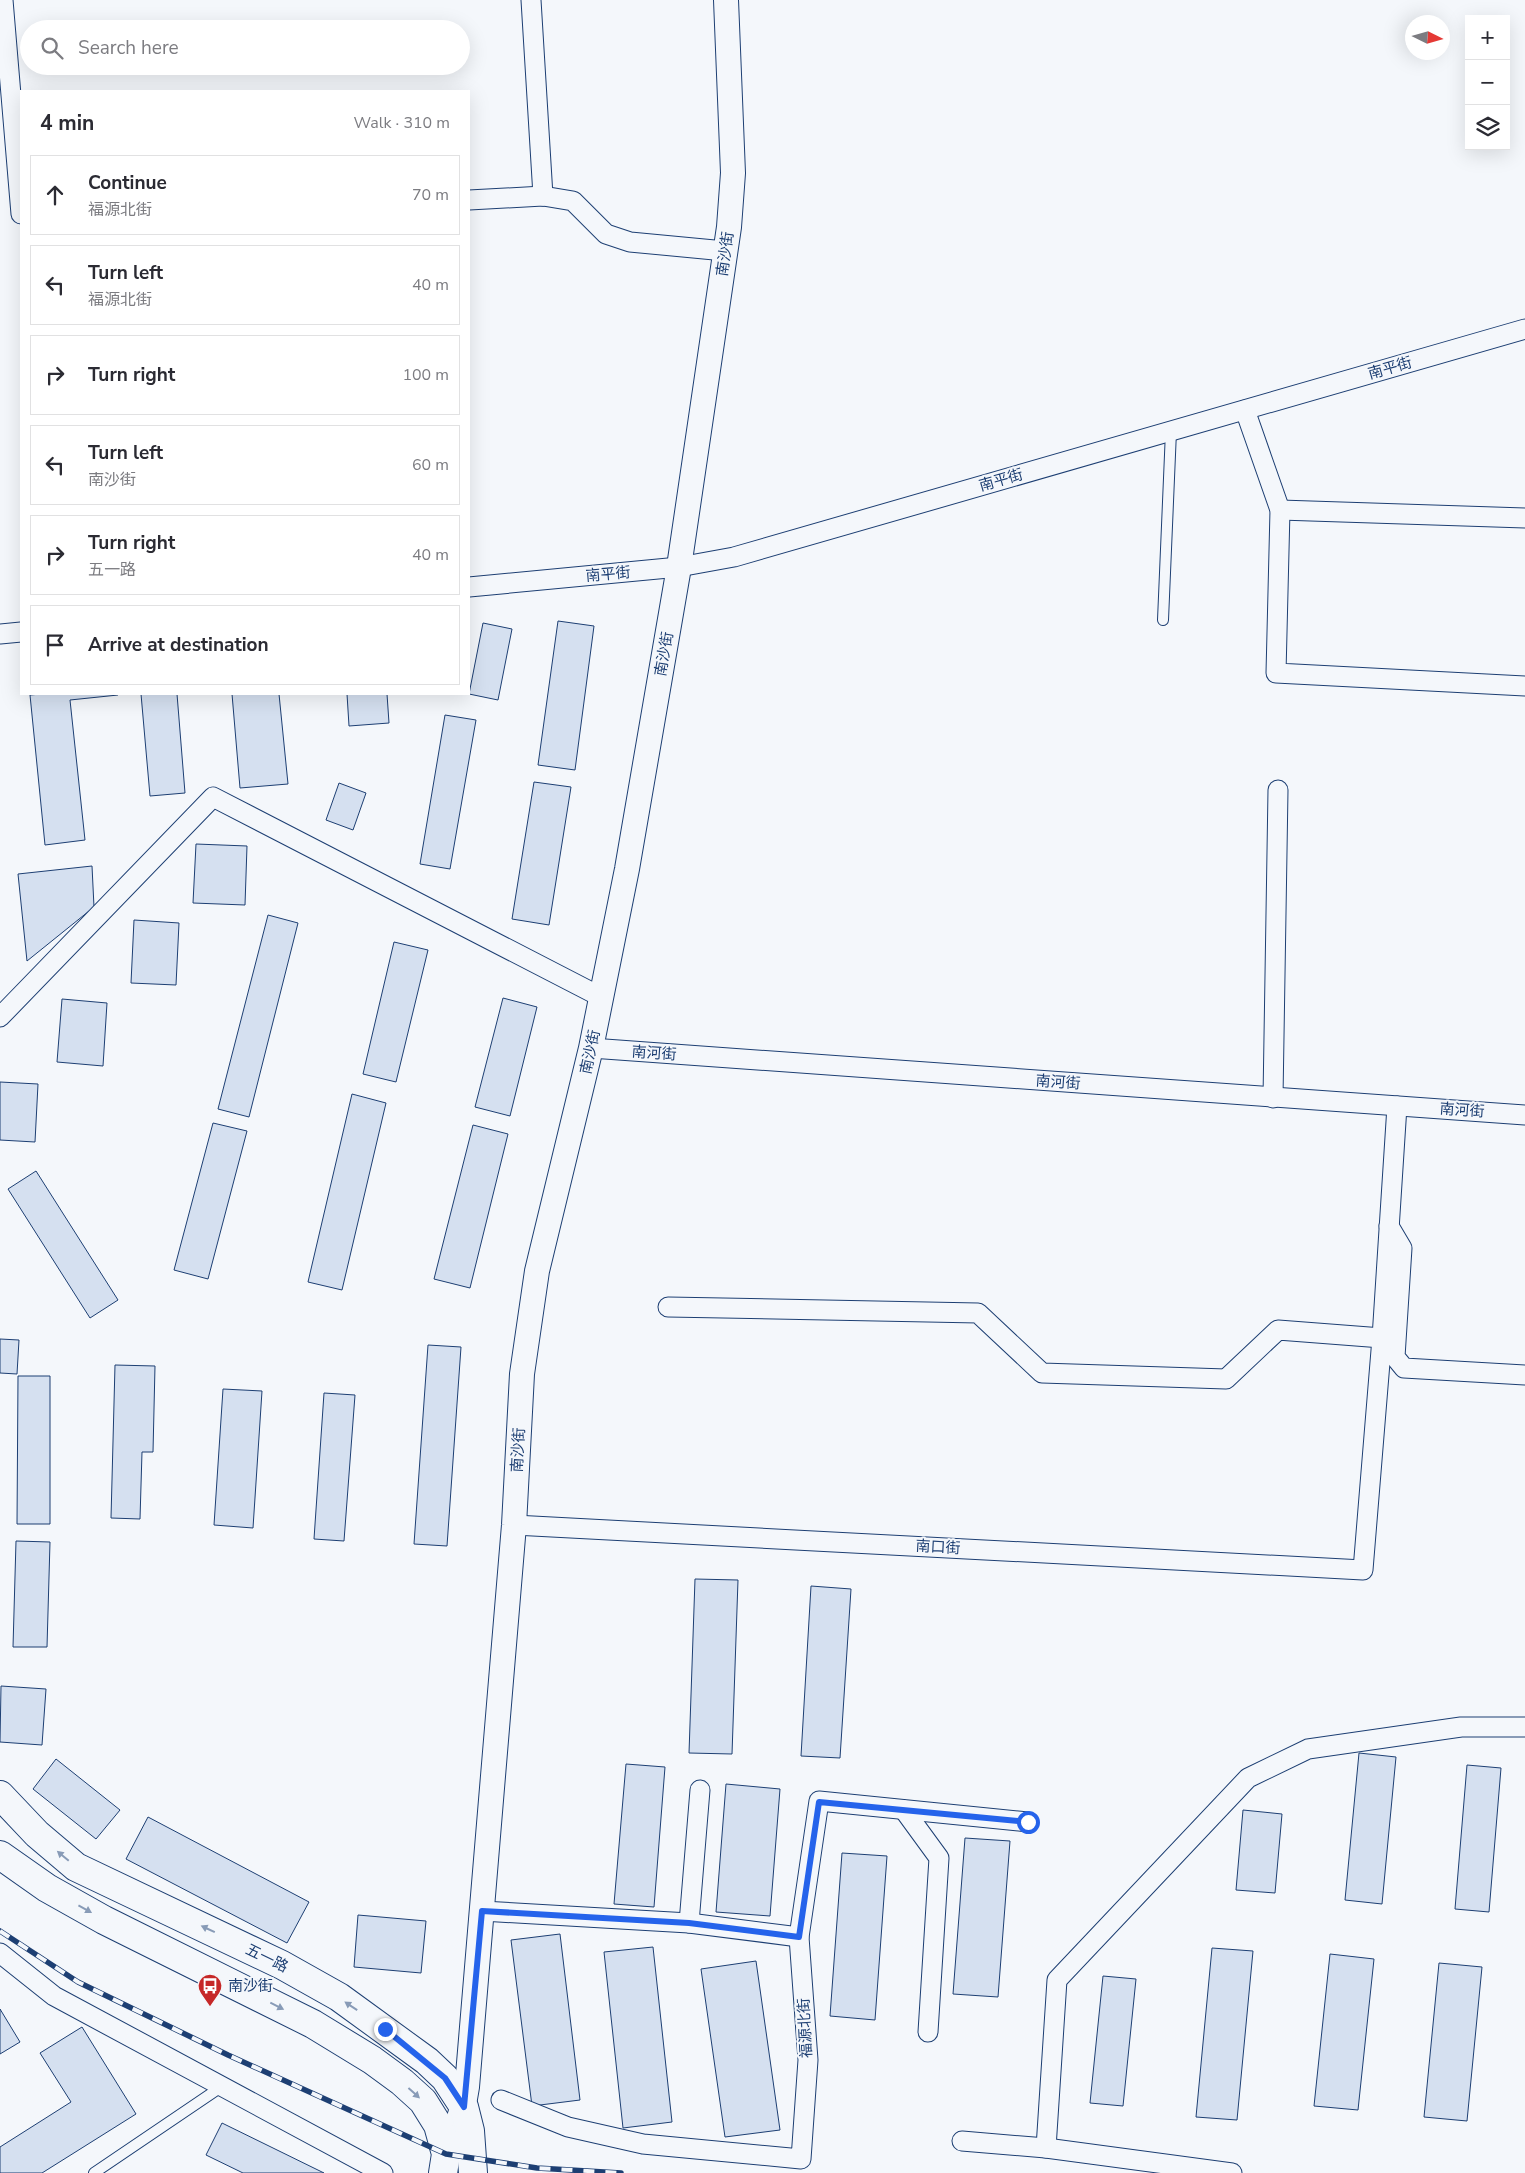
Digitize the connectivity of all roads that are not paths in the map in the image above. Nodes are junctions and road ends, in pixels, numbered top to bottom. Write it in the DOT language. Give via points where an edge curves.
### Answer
graph roads {
  1 [pos="3,0"];
  2 [pos="531,0"];
  3 [pos="726,0"];
  4 [pos="543,196"];
  5 [pos="470,200"];
  6 [pos="20,202"];
  7 [pos="725,251"];
  8 [pos="1525,329"];
  9 [pos="1245,410"];
  10 [pos="1171,431"];
  11 [pos="1280,510"];
  12 [pos="1525,518"];
  13 [pos="679,567"];
  14 [pos="470,587"];
  15 [pos="1163,620"];
  16 [pos="20,632"];
  17 [pos="0,634"];
  18 [pos="1525,686"];
  19 [pos="1278,790"];
  20 [pos="601,998"];
  21 [pos="0,1017"];
  22 [pos="591,1048"];
  23 [pos="1273,1098"];
  24 [pos="1397,1106"];
  25 [pos="1525,1115"];
  26 [pos="1389,1226"];
  27 [pos="668,1307"];
  28 [pos="1382,1338"];
  29 [pos="1525,1375"];
  30 [pos="514,1524"];
  31 [pos="1525,1727"];
  32 [pos="700,1790"];
  33 [pos="0,1795"];
  34 [pos="904,1810"];
  35 [pos="1028,1822"];
  36 [pos="0,1854"];
  37 [pos="482,1911"];
  38 [pos="689,1923"];
  39 [pos="799,1937"];
  40 [pos="0,1953"];
  41 [pos="928,2032"];
  42 [pos="221,2087"];
  43 [pos="501,2100"];
  44 [pos="464,2107"];
  45 [pos="962,2141"];
  46 [pos="1046,2148"];
  47 [pos="444,2163"];
  48 [pos="94,2173"];
  49 [pos="383,2173"];
  50 [pos="473,2173"];
  51 [pos="1232,2173"];
  1 -- 6 [label="street"];
  2 -- 4 [label="street"];
  3 -- 7 [label="street, 南沙街" via="733,173"];
  4 -- 5 [label="street"];
  4 -- 7 [label="street" via="573,201 606,234 630,242"];
  7 -- 13 [label="street, 南沙街"];
  8 -- 9 [label="street, 南平街"];
  9 -- 10 [label="street, 南平街"];
  9 -- 11 [label="street"];
  10 -- 13 [label="street, 南平街" via="734,557"];
  10 -- 15 [label="lane"];
  11 -- 12 [label="street"];
  11 -- 18 [label="street" via="1276,673"];
  13 -- 14 [label="street, 南平街"];
  13 -- 20 [label="street, 南沙街" via="627,869"];
  16 -- 17 [label="street"];
  19 -- 23 [label="street"];
  20 -- 21 [label="street" via="213,797"];
  20 -- 22 [label="street, 南沙街"];
  22 -- 23 [label="street, 南河街"];
  22 -- 30 [label="street, 南沙街" via="537,1271 522,1374"];
  23 -- 24 [label="street, 南河街"];
  24 -- 25 [label="street, 南河街"];
  24 -- 26 [label="street"];
  26 -- 28 [label="street"];
  26 -- 29 [label="street" via="1402,1248 1396,1357 1404,1368"];
  27 -- 28 [label="street" via="978,1313 1042,1373 1226,1379 1278,1330"];
  28 -- 30 [label="street, 南口街" via="1363,1570"];
  30 -- 37 [label="street, 南沙街"];
  31 -- 46 [label="street" via="1461,1726 1308,1749 1248,1778 1057,1980"];
  32 -- 38 [label="street"];
  44 -- 33 [label="main road, 五一路, one-way" via="445,2078 427,2061 339,1997 282,1965 76,1867 37,1834"];
  34 -- 35 [label="street, 福源北街"];
  34 -- 39 [label="street, 福源北街" via="819,1802"];
  34 -- 41 [label="street" via="939,1858"];
  36 -- 47 [label="main road, one-way" via="47,1888 104,1920 306,2020 372,2060 423,2101 438,2125"];
  37 -- 38 [label="street"];
  37 -- 44 [label="street, 南沙街"];
  38 -- 39 [label="street"];
  39 -- 43 [label="street, 福源北街" via="808,2060 801,2159 644,2144 568,2127"];
  40 -- 42 [label="street" via="54,1996"];
  42 -- 48 [label="lane"];
  42 -- 49 [label="street"];
  44 -- 47 [label="street" via="453,2130"];
  44 -- 50 [label="main road, 五一路" via="470,2131"];
  45 -- 46 [label="street"];
  46 -- 51 [label="street"];
}
